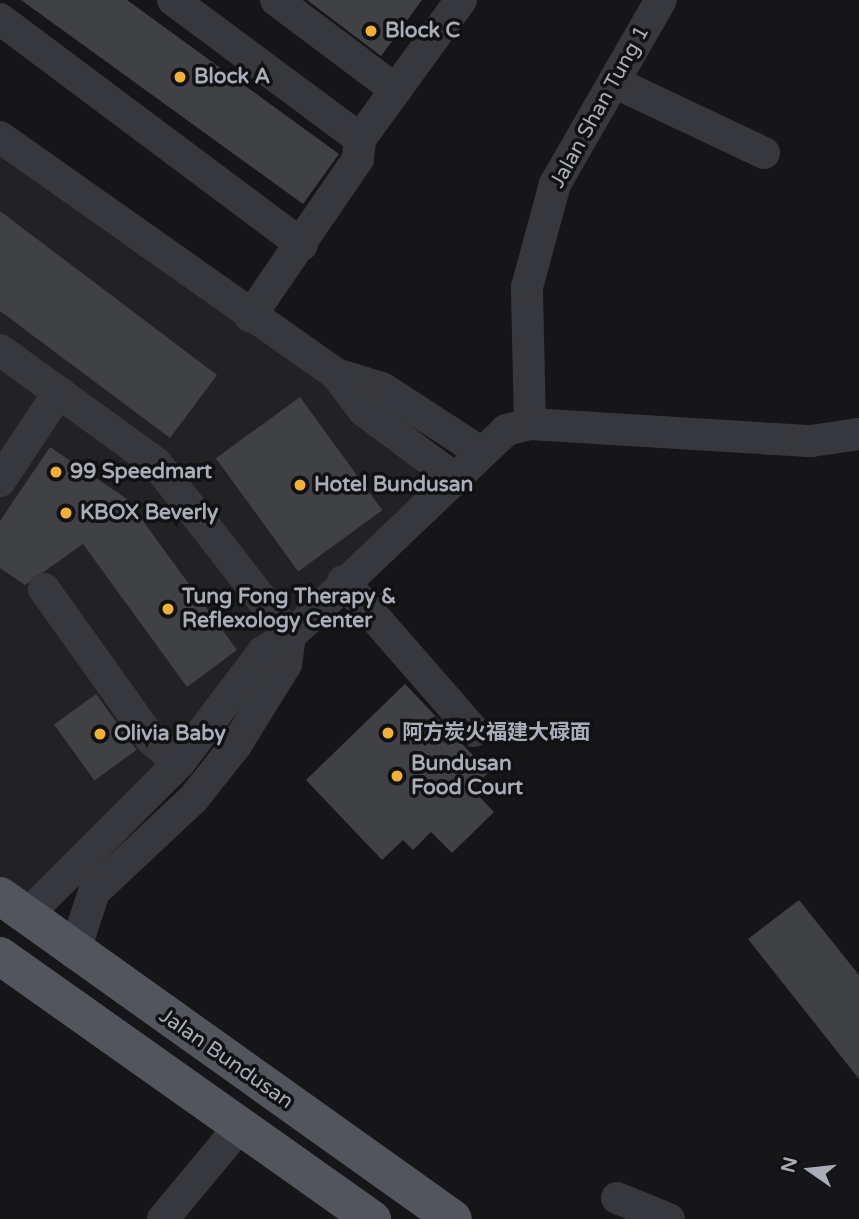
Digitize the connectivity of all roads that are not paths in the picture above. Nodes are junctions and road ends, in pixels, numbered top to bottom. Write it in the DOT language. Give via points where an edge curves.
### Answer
graph roads {
  1 [pos="173,0"];
  2 [pos="276,0"];
  3 [pos="461,0"];
  4 [pos="661,0"];
  5 [pos="3,30"];
  6 [pos="614,82"];
  7 [pos="396,90"];
  8 [pos="0,136"];
  9 [pos="360,139"];
  10 [pos="764,153"];
  11 [pos="302,244"];
  12 [pos="250,317"];
  13 [pos="0,351"];
  14 [pos="336,374"];
  15 [pos="59,392"];
  16 [pos="530,424"];
  17 [pos="859,434"];
  18 [pos="479,451"];
  19 [pos="453,477"];
  20 [pos="0,481"];
  21 [pos="343,582"];
  22 [pos="44,589"];
  23 [pos="290,636"];
  24 [pos="474,731"];
  25 [pos="178,763"];
  26 [pos="13,905"];
  27 [pos="74,953"];
  28 [pos="0,956"];
  29 [pos="177,1077"];
  30 [pos="241,1125"];
  31 [pos="617,1198"];
  32 [pos="163,1219"];
  33 [pos="372,1219"];
  34 [pos="453,1219"];
  35 [pos="669,1219"];
  1 -- 9 [label="street"];
  2 -- 7 [label="street"];
  3 -- 7 [label="street"];
  4 -- 6 [label="street, Jalan Shan Tung 1"];
  5 -- 11 [label="street"];
  6 -- 10 [label="street"];
  6 -- 16 [label="street, Jalan Shan Tung 1" via="555,184 527,287"];
  7 -- 9 [label="street"];
  8 -- 12 [label="street"];
  9 -- 11 [label="street" via="358,159"];
  11 -- 12 [label="street"];
  12 -- 14 [label="street"];
  13 -- 15 [label="street"];
  14 -- 18 [label="street" via="382,388"];
  14 -- 19 [label="street" via="365,411"];
  15 -- 20 [label="street"];
  15 -- 23 [label="street" via="156,463"];
  16 -- 17 [label="street" via="811,441"];
  16 -- 18 [label="street" via="506,430"];
  18 -- 19 [label="street"];
  19 -- 21 [label="street"];
  21 -- 23 [label="street"];
  21 -- 24 [label="street"];
  22 -- 25 [label="street" via="151,739"];
  23 -- 25 [label="street" via="263,652"];
  23 -- 27 [label="street" via="286,664 236,745 194,799 94,892"];
  25 -- 26 [label="street"];
  26 -- 27 [label="main road, Jalan Bundusan"];
  26 -- 29 [label="main road" via="40,954"];
  27 -- 34 [label="main road, Jalan Bundusan"];
  28 -- 29 [label="main road, Jalan Bundusan"];
  29 -- 30 [label="main road, Jalan Bundusan"];
  30 -- 32 [label="street"];
  30 -- 33 [label="main road, Jalan Bundusan"];
  31 -- 35 [label="street"];
}
